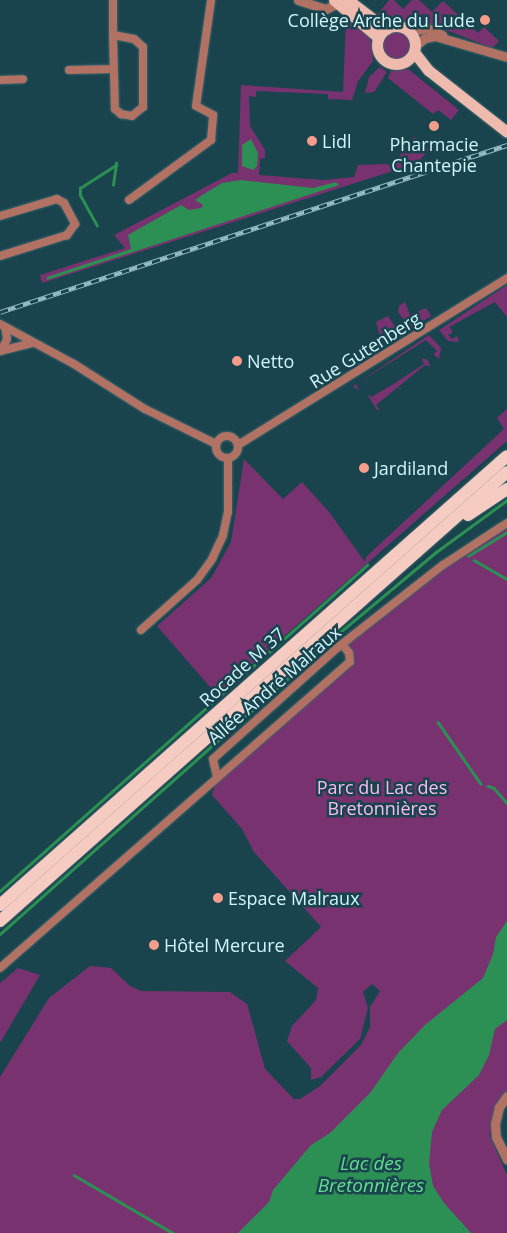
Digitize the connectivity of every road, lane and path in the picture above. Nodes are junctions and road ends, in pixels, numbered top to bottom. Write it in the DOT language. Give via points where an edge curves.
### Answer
graph roads {
  1 [pos="112,0"];
  2 [pos="211,0"];
  3 [pos="298,0"];
  4 [pos="340,1"];
  5 [pos="311,2"];
  6 [pos="409,31"];
  7 [pos="382,33"];
  8 [pos="113,36"];
  9 [pos="448,39"];
  10 [pos="415,49"];
  11 [pos="507,57"];
  12 [pos="406,61"];
  13 [pos="69,70"];
  14 [pos="114,70"];
  15 [pos="428,70"];
  16 [pos="23,79"];
  17 [pos="0,80"];
  18 [pos="507,132"];
  19 [pos="129,200"];
  20 [pos="0,216"];
  21 [pos="0,256"];
  22 [pos="507,278"];
  23 [pos="3,325"];
  24 [pos="33,343"];
  25 [pos="0,351"];
  26 [pos="216,444"];
  27 [pos="238,445"];
  28 [pos="507,456"];
  29 [pos="228,459"];
  30 [pos="507,472"];
  31 [pos="507,489"];
  32 [pos="507,523"];
  33 [pos="429,541"];
  34 [pos="141,630"];
  35 [pos="342,644"];
  36 [pos="217,777"];
  37 [pos="0,905"];
  38 [pos="0,920"];
  39 [pos="0,968"];
  40 [pos="507,1096"];
  41 [pos="507,1160"];
  1 -- 8 [label="street"];
  2 -- 19 [label="street" via="196,106 213,115 211,140"];
  3 -- 5 [label="street"];
  4 -- 5 [label="street" via="326,9"];
  4 -- 7 [label="main road"];
  6 -- 7 [label="main road" via="398,26"];
  6 -- 9 [label="street" via="427,28"];
  6 -- 10 [label="main road"];
  7 -- 12 [label="main road" via="379,52 386,61 397,64"];
  8 -- 14 [label="street"];
  8 -- 14 [label="street" via="134,39 143,47 143,107 139,113 128,116 115,110"];
  9 -- 10 [label="street" via="432,36"];
  9 -- 11 [label="street"];
  10 -- 12 [label="main road"];
  10 -- 15 [label="main road"];
  12 -- 15 [label="main road"];
  13 -- 14 [label="street"];
  15 -- 18 [label="main road"];
  16 -- 17 [label="street"];
  20 -- 21 [label="street" via="57,199 64,203 75,224 67,235"];
  22 -- 27 [label="street, Rue Gutenberg"];
  23 -- 24 [label="street"];
  23 -- 25 [label="street" via="8,339"];
  24 -- 25 [label="street"];
  24 -- 26 [label="street" via="74,364 144,409"];
  26 -- 27 [label="street" via="227,436"];
  26 -- 29 [label="street" via="218,455"];
  27 -- 29 [label="street" via="236,454"];
  28 -- 37 [label="highway, Rocade M 37"];
  29 -- 34 [label="street" via="228,512 212,559 197,580"];
  30 -- 33 [label="highway, Rocade M 37"];
  31 -- 33 [label="highway"];
  32 -- 35 [label="street, Allée André Malraux" via="443,565"];
  33 -- 38 [label="highway, Rocade M 37"];
  35 -- 36 [label="street, Allée André Malraux" via="213,759"];
  35 -- 36 [label="street" via="349,653 350,662"];
  36 -- 39 [label="street"];
  40 -- 41 [label="street" via="499,1107 495,1124 496,1137"];
}
